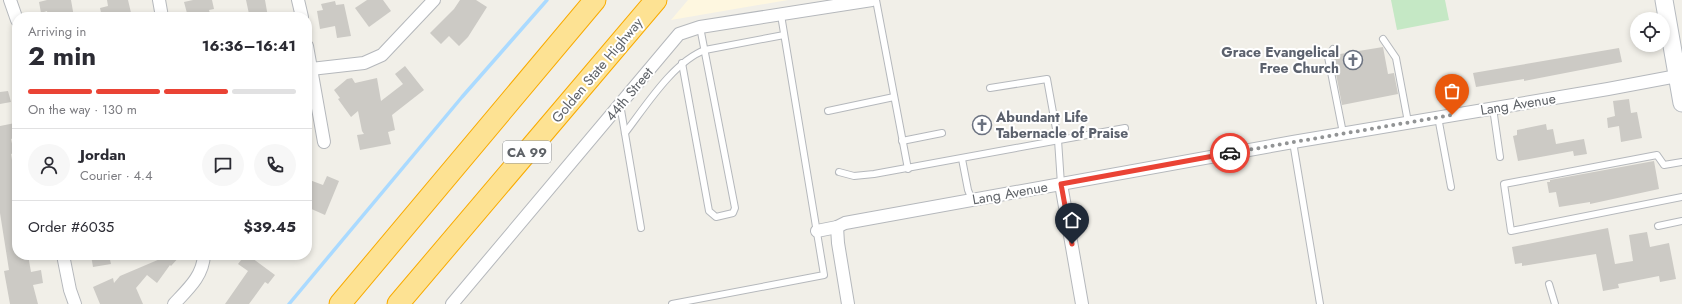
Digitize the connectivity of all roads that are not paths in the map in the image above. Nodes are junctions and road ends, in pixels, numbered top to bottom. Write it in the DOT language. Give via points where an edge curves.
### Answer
graph roads {
  1 [pos="10,0"];
  2 [pos="159,0"];
  3 [pos="298,0"];
  4 [pos="434,0"];
  5 [pos="595,0"];
  6 [pos="656,0"];
  7 [pos="872,0"];
  8 [pos="876,0"];
  9 [pos="1664,0"];
  10 [pos="14,12"];
  11 [pos="161,12"];
  12 [pos="301,12"];
  13 [pos="781,15"];
  14 [pos="700,27"];
  15 [pos="784,35"];
  16 [pos="1383,39"];
  17 [pos="1333,49"];
  18 [pos="705,50"];
  19 [pos="682,63"];
  20 [pos="312,69"];
  21 [pos="312,75"];
  22 [pos="1677,76"];
  23 [pos="990,88"];
  24 [pos="894,97"];
  25 [pos="1682,103"];
  26 [pos="620,104"];
  27 [pos="1493,108"];
  28 [pos="828,111"];
  29 [pos="1438,117"];
  30 [pos="1408,122"];
  31 [pos="1125,128"];
  32 [pos="625,132"];
  33 [pos="942,132"];
  34 [pos="1343,133"];
  35 [pos="1058,140"];
  36 [pos="902,141"];
  37 [pos="324,142"];
  38 [pos="1293,142"];
  39 [pos="1500,157"];
  40 [pos="962,159"];
  41 [pos="1682,162"];
  42 [pos="908,169"];
  43 [pos="839,172"];
  44 [pos="1061,184"];
  45 [pos="1452,188"];
  46 [pos="1682,197"];
  47 [pos="972,200"];
  48 [pos="1682,221"];
  49 [pos="1658,226"];
  50 [pos="837,227"];
  51 [pos="641,228"];
  52 [pos="817,231"];
  53 [pos="64,260"];
  54 [pos="204,260"];
  55 [pos="1548,284"];
  56 [pos="75,304"];
  57 [pos="174,304"];
  58 [pos="340,304"];
  59 [pos="398,304"];
  60 [pos="452,304"];
  61 [pos="672,304"];
  62 [pos="848,304"];
  63 [pos="1082,304"];
  64 [pos="1320,304"];
  65 [pos="1555,304"];
  1 -- 10 [label="street"];
  2 -- 11 [label="street"];
  3 -- 12 [label="street"];
  4 -- 20 [label="street" via="382,55 364,63"];
  5 -- 58 [label="highway, CA 99"];
  6 -- 59 [label="highway, Golden State Highway / CA 99"];
  7 -- 13 [label="street, 44th Street"];
  8 -- 24 [label="lane"];
  9 -- 22 [label="main road"];
  13 -- 14 [label="street, 44th Street"];
  13 -- 15 [label="lane"];
  14 -- 18 [label="lane"];
  14 -- 26 [label="street, 44th Street" via="679,34"];
  15 -- 18 [label="lane"];
  15 -- 52 [label="lane"];
  16 -- 30 [label="lane" via="1396,58"];
  17 -- 34 [label="lane" via="1328,57"];
  18 -- 19 [label="lane"];
  18 -- 19 [label="lane" via="735,208 731,214 716,217 709,211"];
  19 -- 32 [label="lane"];
  21 -- 37 [label="street"];
  22 -- 25 [label="main road"];
  22 -- 27 [label="street, Lang Avenue"];
  23 -- 35 [label="lane" via="1047,79"];
  24 -- 28 [label="lane"];
  24 -- 36 [label="lane"];
  26 -- 32 [label="lane"];
  26 -- 60 [label="street, 44th Street"];
  27 -- 29 [label="street, Lang Avenue"];
  27 -- 39 [label="lane"];
  29 -- 30 [label="street, Lang Avenue"];
  29 -- 45 [label="lane"];
  30 -- 34 [label="street, Lang Avenue"];
  31 -- 35 [label="lane"];
  32 -- 51 [label="lane"];
  33 -- 36 [label="lane"];
  34 -- 38 [label="street, Lang Avenue"];
  35 -- 40 [label="lane"];
  35 -- 44 [label="lane"];
  36 -- 42 [label="lane"];
  38 -- 44 [label="street, Lang Avenue"];
  38 -- 64 [label="lane"];
  40 -- 42 [label="lane"];
  40 -- 47 [label="lane"];
  41 -- 46 [label="lane" via="1664,165 1657,155 1504,184 1511,230"];
  42 -- 43 [label="lane" via="854,176"];
  44 -- 47 [label="street, Lang Avenue"];
  44 -- 63 [label="street"];
  47 -- 50 [label="street, Lang Avenue"];
  48 -- 49 [label="lane"];
  50 -- 52 [label="street, Lang Avenue"];
  50 -- 62 [label="street"];
  52 -- 61 [label="lane" via="824,276"];
  53 -- 56 [label="street"];
  54 -- 57 [label="street" via="195,281"];
  55 -- 65 [label="lane"];
}
